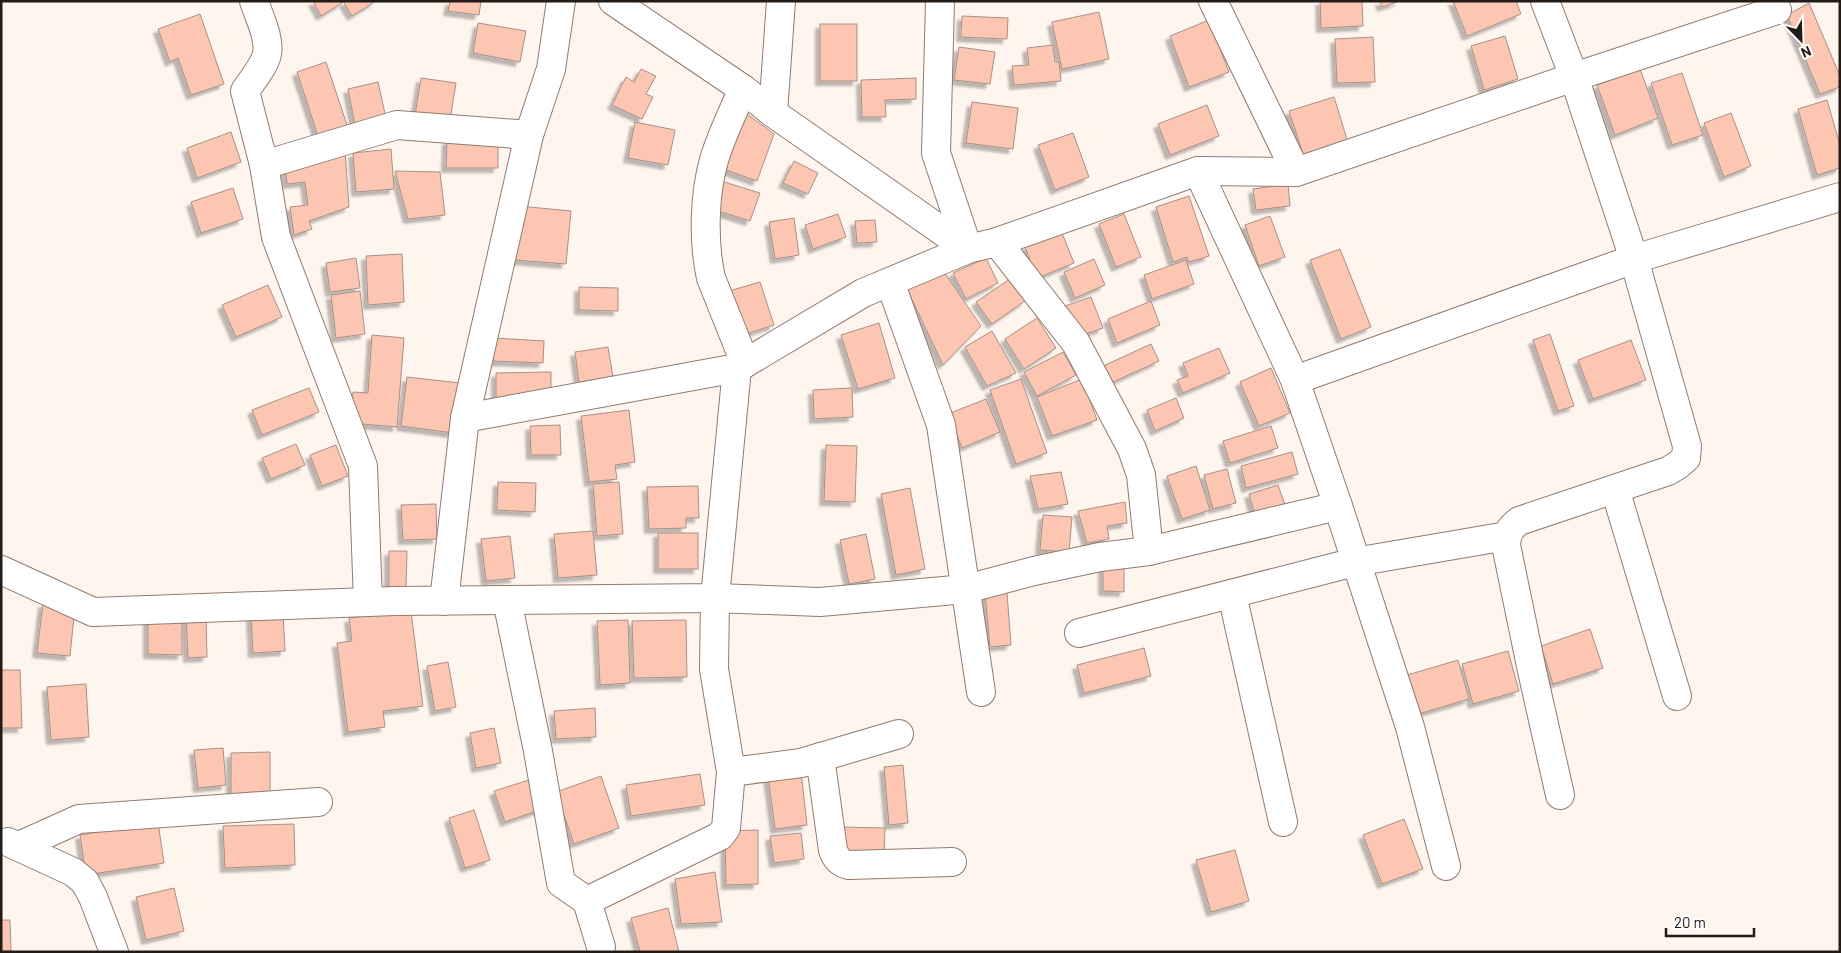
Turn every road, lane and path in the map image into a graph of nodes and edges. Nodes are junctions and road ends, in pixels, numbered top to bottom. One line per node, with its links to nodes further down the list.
1 (254, 1): 13 (street)
2 (561, 1): 12 (street)
3 (613, 1): 10 (street)
4 (781, 1): 11 (street)
5 (940, 1): 18 (street)
6 (1214, 1): 15 (street)
7 (1545, 1): 9 (street)
8 (1777, 10): 9 (street)
9 (1574, 77): 15 (street); 19 (street)
10 (743, 89): 11 (street); 21 (street)
11 (773, 113): 18 (street)
12 (529, 135): 13 (street); 23 (street)
13 (264, 164): 35 (street)
14 (1198, 171): 15 (street); 17 (street); 22 (street)
15 (1296, 172)
16 (1840, 196): 19 (street)
17 (997, 242): 18 (street); 27 (street)
18 (968, 249): 20 (street)
19 (1634, 258): 22 (street); 24 (street)
20 (890, 282): 21 (street); 30 (street)
21 (741, 366): 23 (street); 32 (street)
22 (1295, 380): 25 (street)
23 (465, 418): 34 (street)
24 (1614, 489): 26 (street); 38 (street)
25 (1338, 506): 27 (street); 28 (street)
26 (1506, 536): 28 (street); 42 (street)
27 (1149, 551): 30 (street)
28 (1356, 562): 31 (street); 47 (street)
29 (1, 570): 35 (street)
30 (966, 589): 32 (street); 37 (street)
31 (1232, 594): 36 (street); 44 (street)
32 (715, 598): 33 (street); 41 (street)
33 (507, 600): 34 (street); 48 (street)
34 (444, 601): 35 (street)
35 (368, 602)
36 (1079, 633)
37 (981, 692)
38 (1677, 696)
39 (899, 734): 40 (street)
40 (820, 757): 41 (street); 46 (street)
41 (731, 772): 48 (street)
42 (1560, 795)
43 (318, 802): 45 (street)
44 (1283, 822)
45 (10, 843): 50 (street)
46 (952, 862)
47 (1446, 866)
48 (587, 902): 49 (street)
49 (601, 947)
50 (114, 952)

